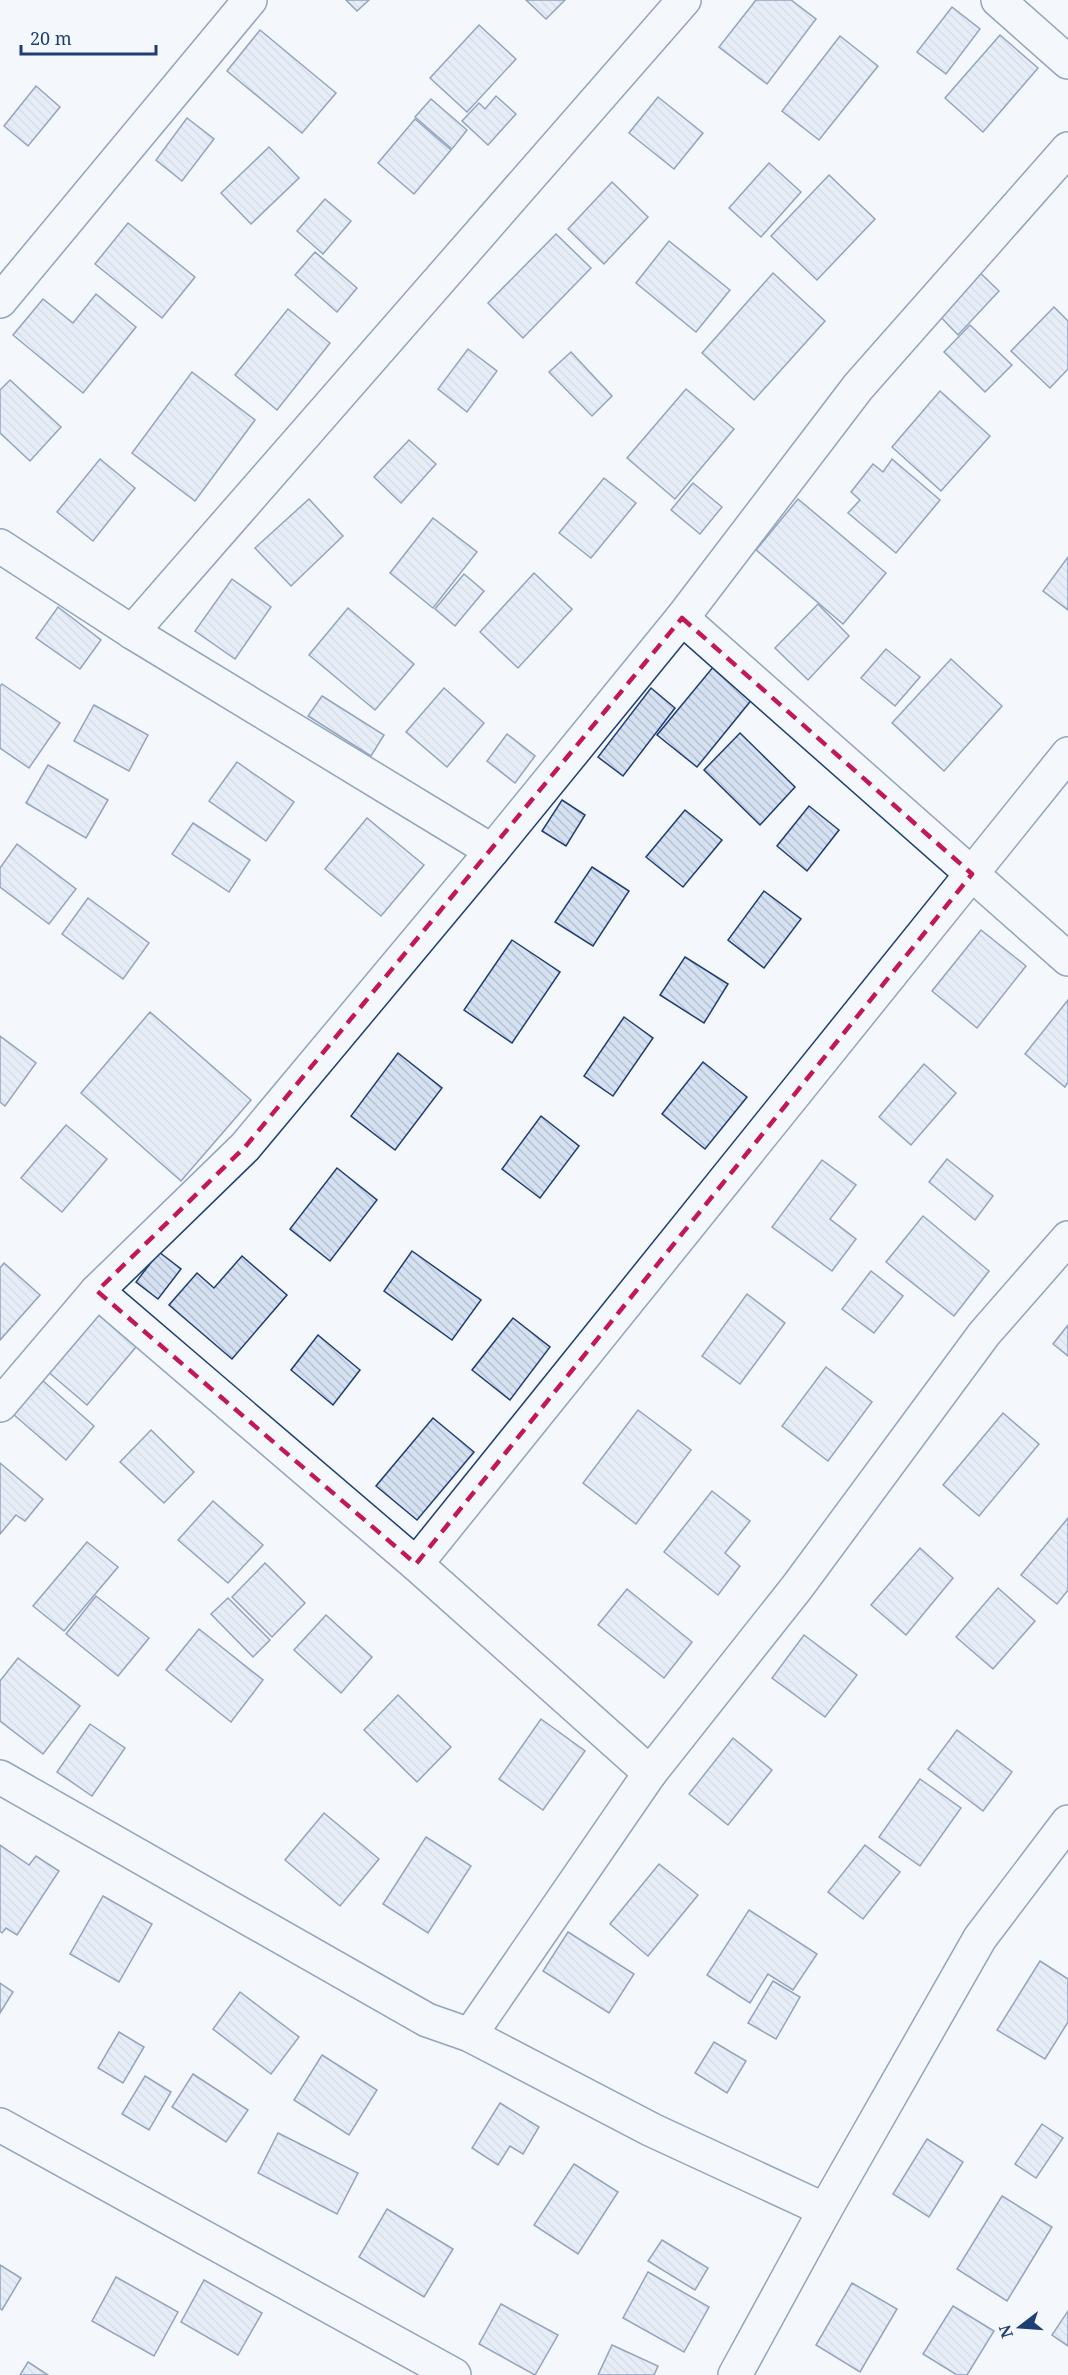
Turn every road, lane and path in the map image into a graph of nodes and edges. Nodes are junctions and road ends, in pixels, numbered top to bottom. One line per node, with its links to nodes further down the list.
1 (250, 0): 6 (street)
2 (684, 0): 9 (street)
3 (998, 0): 4 (street)
4 (1068, 62)
5 (1068, 149): 8 (street)
6 (0, 301)
7 (0, 546): 9 (street)
8 (682, 618): 11 (street); 12 (street)
9 (132, 632): 11 (street)
10 (1068, 754): 12 (street)
11 (492, 851): 15 (street)
12 (972, 874): 13 (street); 17 (street)
13 (1068, 959)
14 (1068, 1238): 18 (street)
15 (98, 1291): 16 (street); 17 (street)
16 (0, 1405)
17 (416, 1564): 18 (street)
18 (650, 1773): 21 (street)
19 (0, 1777): 21 (street)
20 (1068, 1822): 23 (street)
21 (470, 2035): 23 (street)
22 (0, 2125): 24 (street)
23 (825, 2210): 25 (street)
24 (454, 2375)
25 (735, 2375)

